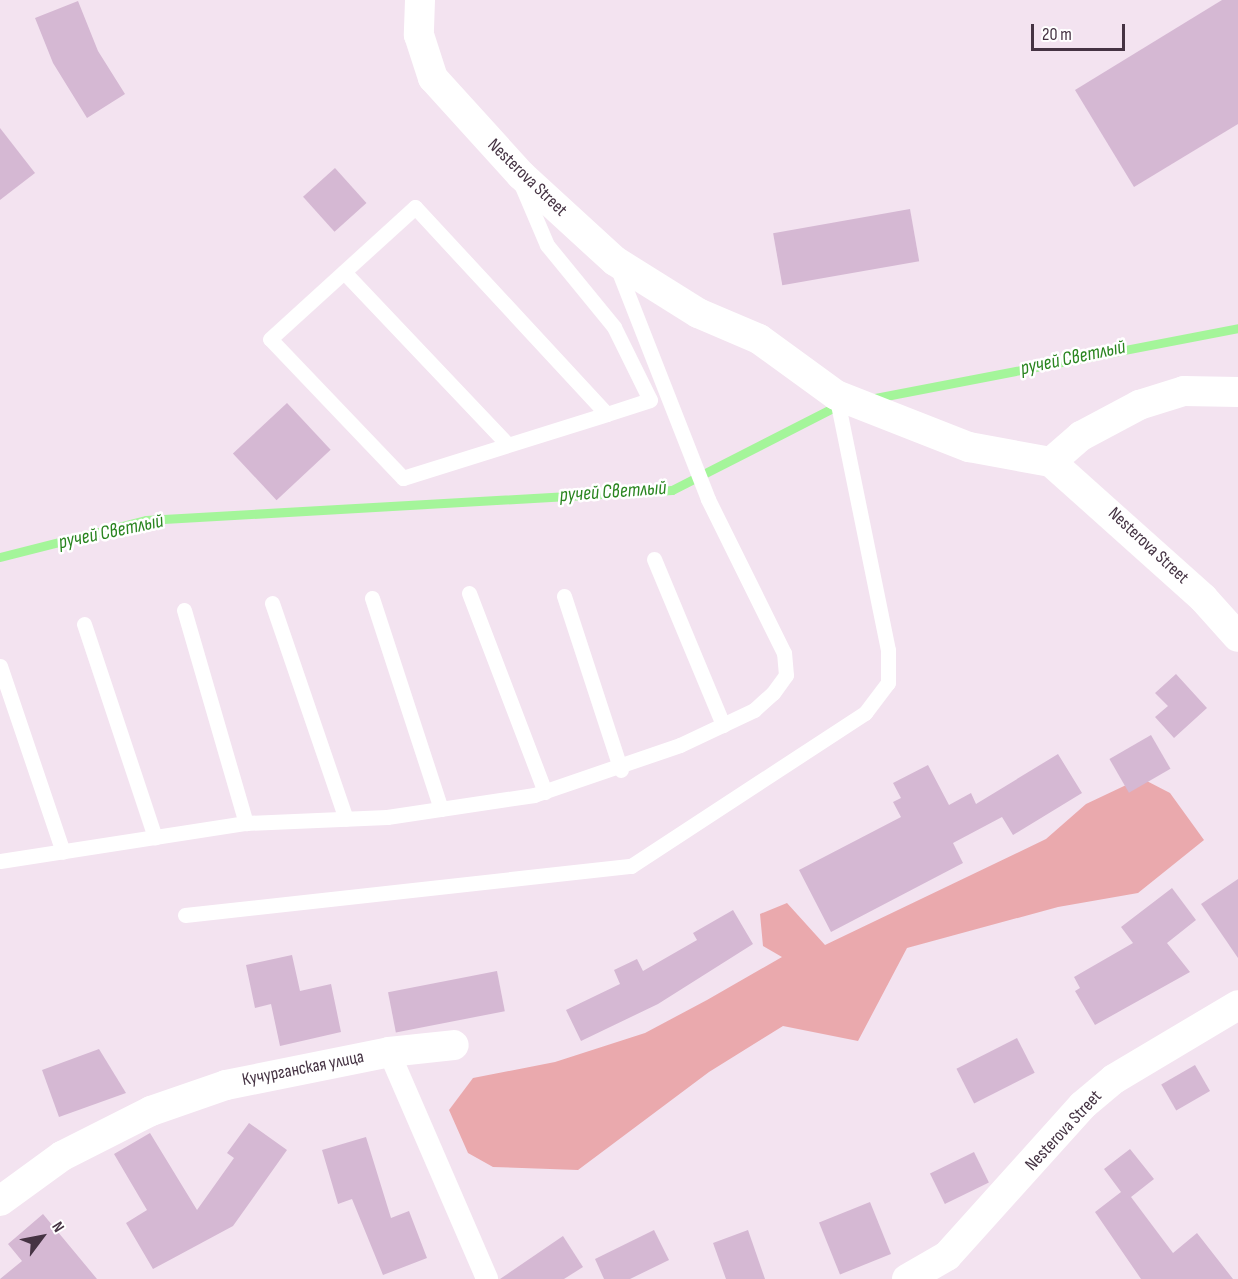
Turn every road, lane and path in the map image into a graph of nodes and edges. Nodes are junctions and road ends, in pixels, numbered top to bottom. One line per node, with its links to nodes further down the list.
1 (420, 0): 2 (street, Nesterova Street)
2 (513, 167): 3 (street, Nesterova Street); 7 (lane)
3 (615, 261): 6 (street, Nesterova Street); 19 (lane)
4 (344, 272): 7 (lane); 8 (lane); 8 (lane)
5 (1238, 392): 9 (street)
6 (837, 396): 9 (street, Nesterova Street); 28 (lane)
7 (607, 414): 8 (lane)
8 (508, 446)
9 (1051, 462): 17 (street, Nesterova Street)
10 (654, 559): 19 (lane)
11 (469, 593): 21 (lane)
12 (564, 596): 20 (lane)
13 (372, 598): 22 (lane)
14 (272, 603): 23 (lane)
15 (184, 610): 24 (lane)
16 (84, 624): 25 (lane)
17 (1238, 637)
18 (0, 666): 26 (lane)
19 (723, 725): 20 (lane)
20 (621, 770): 21 (lane)
21 (545, 792): 22 (lane)
22 (441, 809): 23 (lane)
23 (346, 819): 24 (lane)
24 (246, 823): 25 (lane)
25 (155, 837): 26 (lane)
26 (63, 852): 27 (lane)
27 (0, 861)
28 (185, 915)
29 (1238, 1005): 34 (street, Nesterova Street)
30 (454, 1045): 31 (street)
31 (389, 1052): 32 (street, Кучурганская улица); 33 (street, Кучурганская улица)
32 (0, 1201)
33 (487, 1279)
34 (907, 1279)

